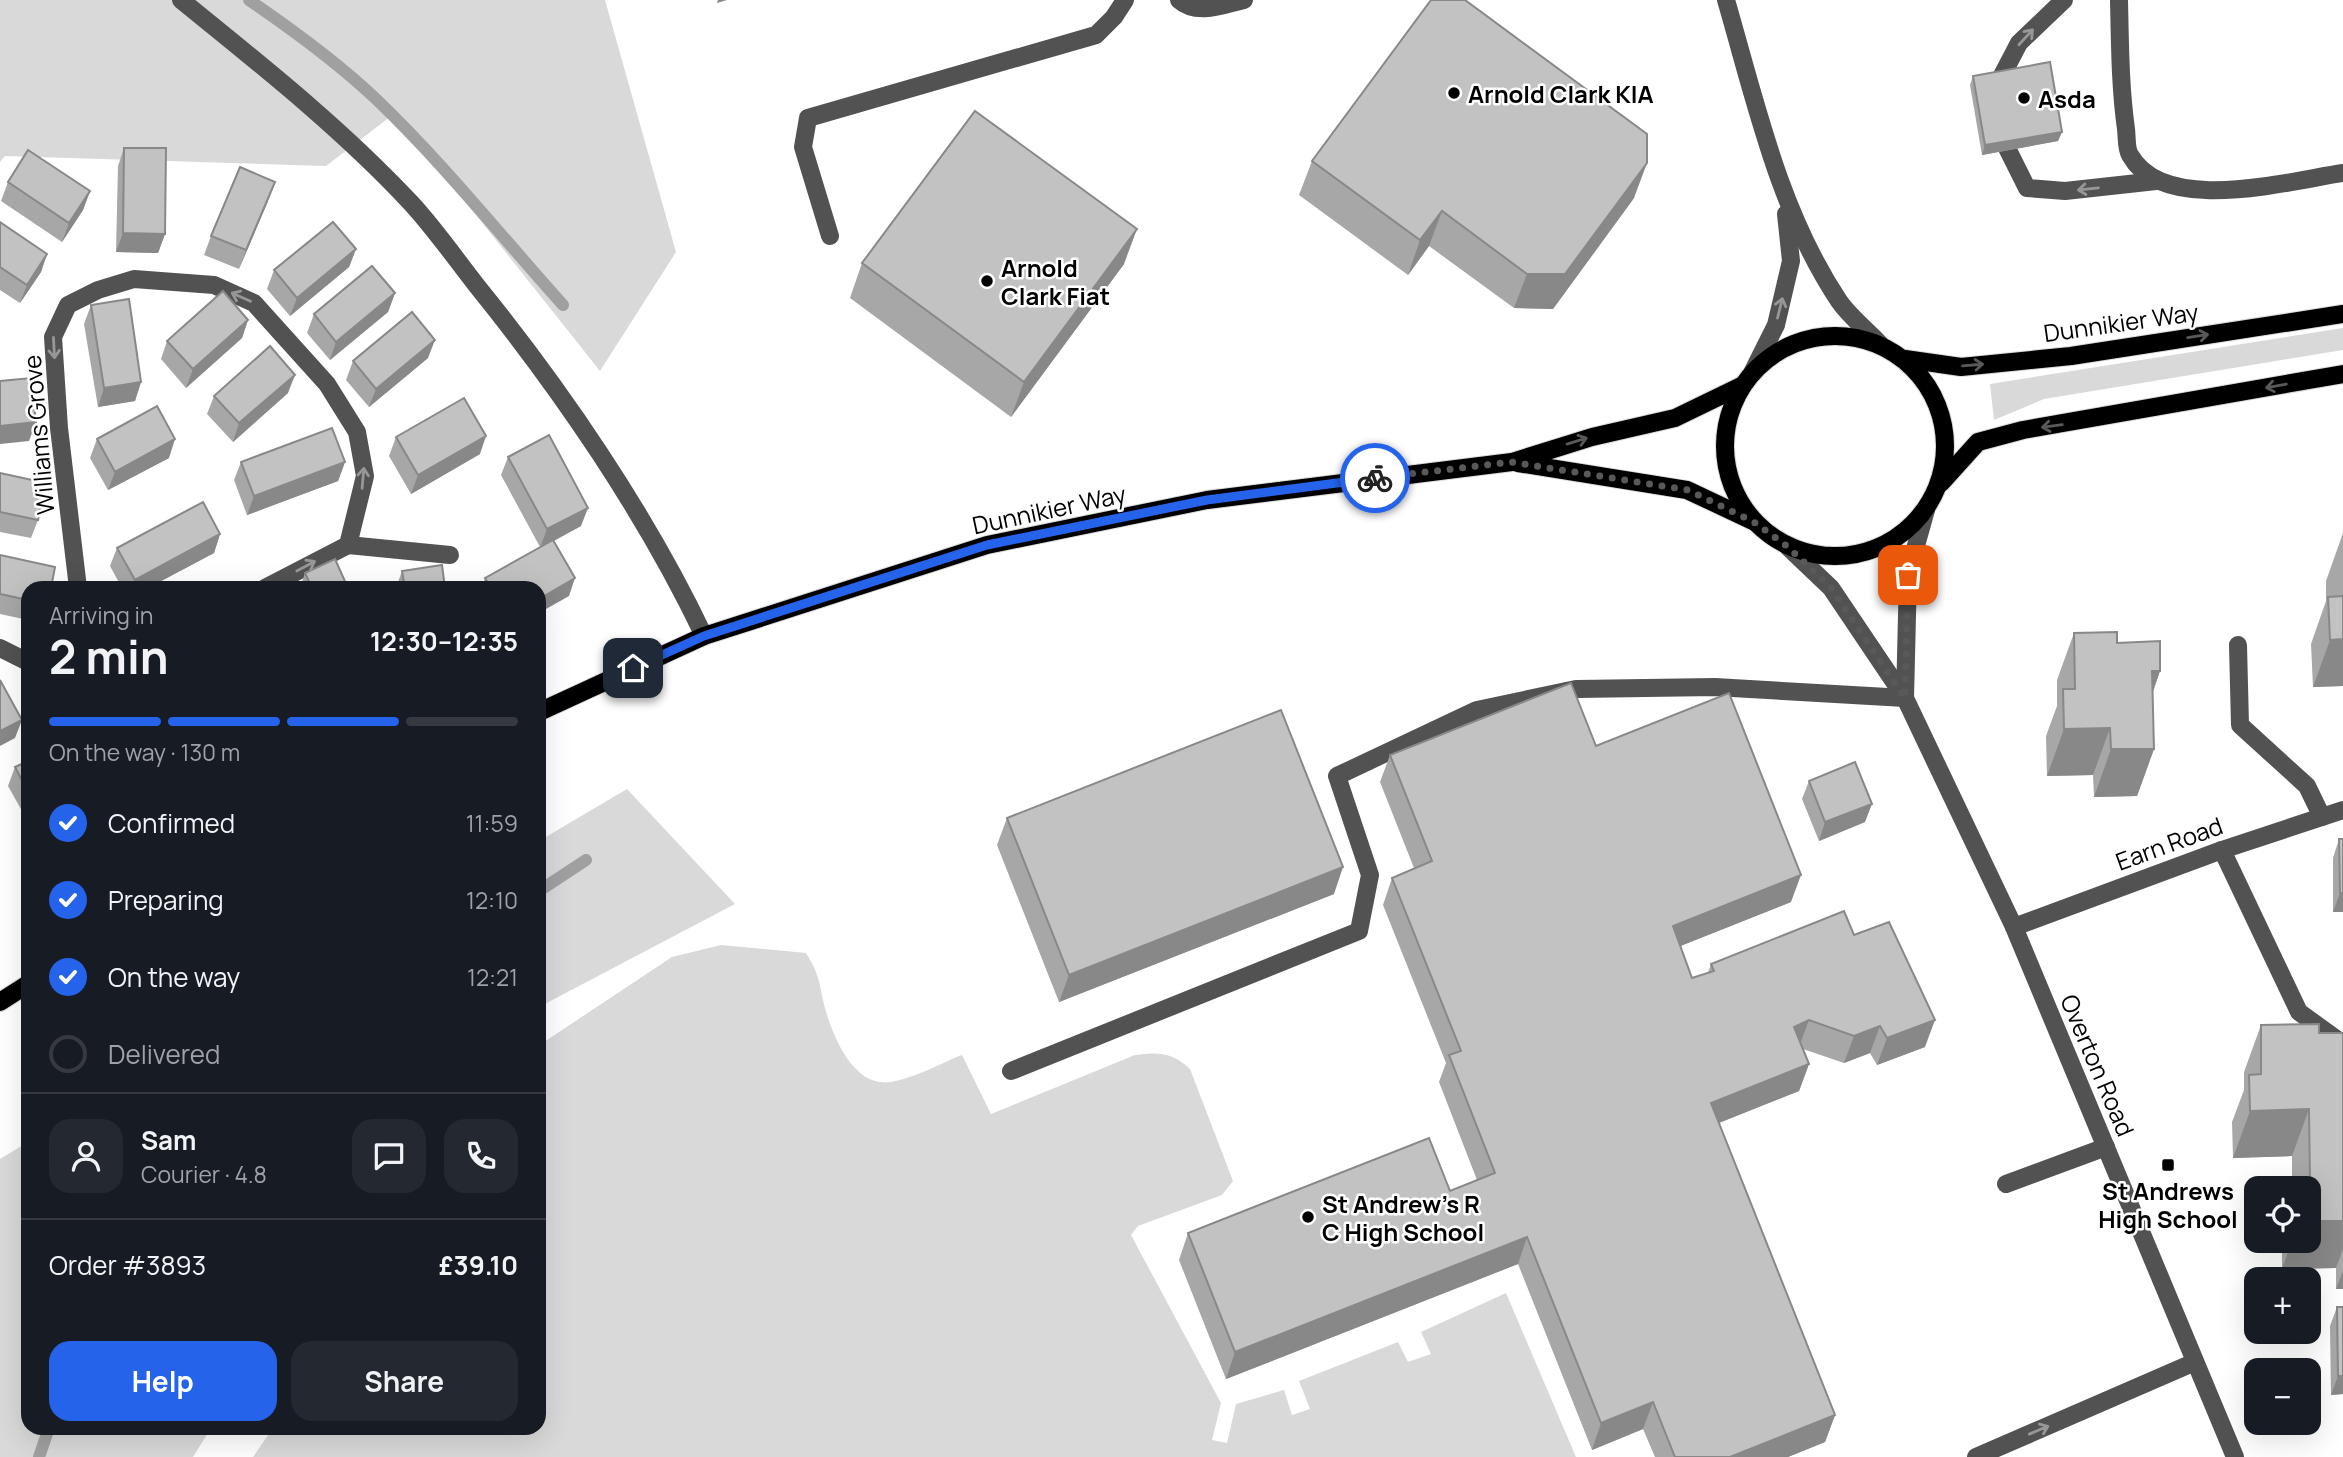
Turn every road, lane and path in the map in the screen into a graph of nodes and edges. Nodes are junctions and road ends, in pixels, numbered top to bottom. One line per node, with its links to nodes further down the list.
1 (181, 0): 27 (street)
2 (1125, 0): 11 (street)
3 (1179, 0): 4 (street)
4 (1244, 0)
5 (1726, 0): 10 (street)
6 (2064, 0): 9 (street, one-way to 6)
7 (2119, 0): 9 (street)
8 (2343, 173): 9 (street)
9 (2155, 181)
10 (1784, 196): 13 (street); 15 (street, one-way to 10)
11 (830, 236)
12 (2343, 314): 14 (main road, Dunnikier Way, one-way to 12)
13 (1880, 344): 14 (main road); 15 (main road)
14 (1905, 359): 19 (main road)
15 (1753, 371): 17 (main road)
16 (2343, 373): 19 (main road, one-way to 19)
17 (1741, 386): 18 (main road, Dunnikier Way, one-way to 17); 21 (main road)
18 (1511, 462): 21 (main road, Dunnikier Way); 27 (main road, Dunnikier Way)
19 (1940, 484): 20 (main road)
20 (1926, 510): 23 (main road); 31 (street, Overton Road)
21 (1754, 522): 23 (main road)
22 (348, 545): 24 (street); 25 (street, Williams Grove, one-way to 25); 26 (street, one-way to 22)
23 (1788, 547): 31 (street, Overton Road)
24 (450, 555)
25 (77, 581)
26 (279, 581)
27 (704, 636): 32 (main road, Dunnikier Way)
28 (2238, 645): 34 (street)
29 (0, 648): 30 (street)
30 (21, 658)
31 (1905, 698): 36 (street, Overton Road); 40 (street)
32 (546, 709)
33 (2343, 810): 34 (street, Earn Road)
34 (2322, 817): 35 (street, Earn Road)
35 (2222, 849): 36 (street, Earn Road); 39 (street)
36 (2014, 927): 41 (street, Overton Road)
37 (21, 988): 38 (main road)
38 (0, 1002)
39 (2343, 1044)
40 (1011, 1071)
41 (2106, 1147): 42 (street); 43 (street, Overton Road)
42 (2006, 1184)
43 (2195, 1362): 44 (street, one-way to 43); 45 (street, Overton Road)
44 (1976, 1457)
45 (2235, 1457)

